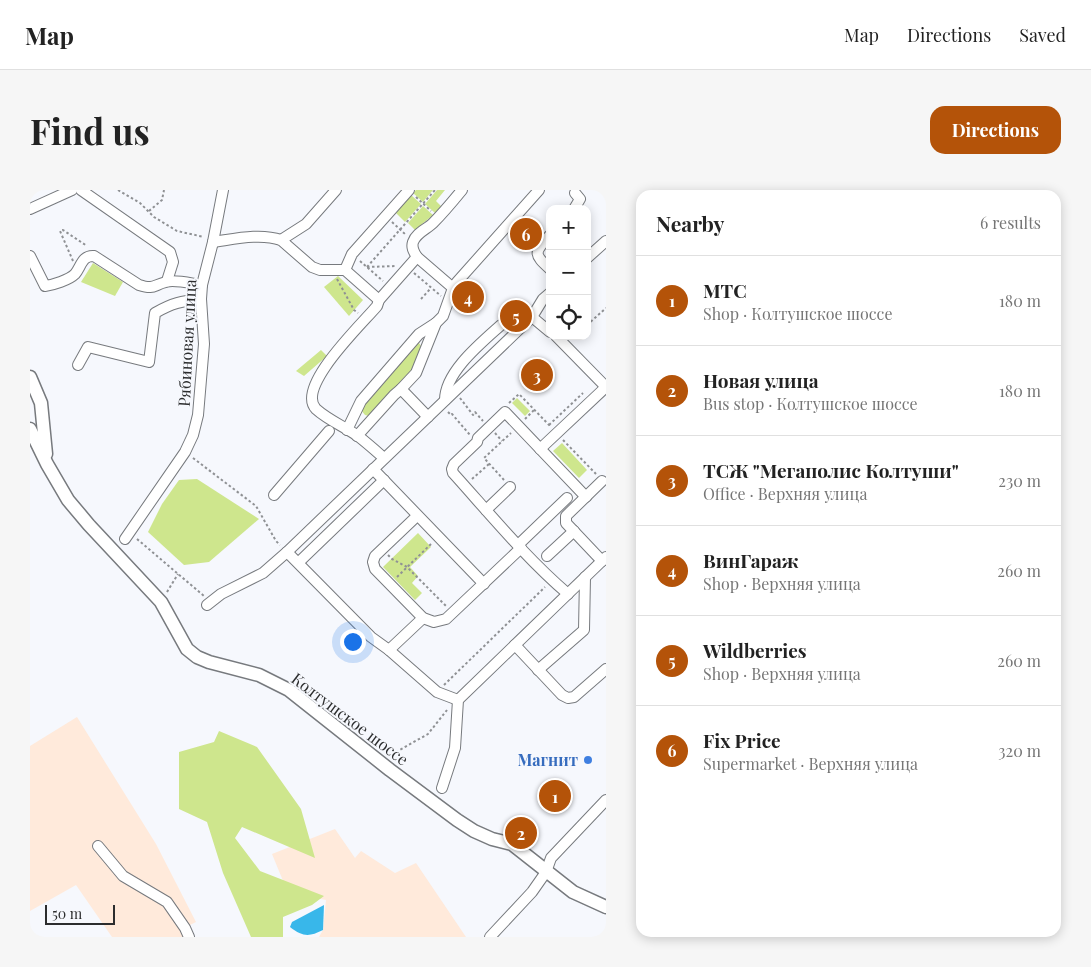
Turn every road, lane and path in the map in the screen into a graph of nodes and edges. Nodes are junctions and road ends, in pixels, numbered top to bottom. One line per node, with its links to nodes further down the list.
1 (72, 190): 14 (street)
2 (80, 190): 38 (street)
3 (118, 190): 15 (path)
4 (164, 190): 15 (path)
5 (224, 190): 22 (street, Рябиновая улица)
6 (336, 190): 20 (street)
7 (435, 190): 12 (path)
8 (462, 190): 17 (street)
9 (539, 190): 18 (street)
10 (409, 191): 12 (path); 16 (street)
11 (575, 193): 13 (street)
12 (423, 204): 17 (path); 19 (path)
13 (576, 205)
14 (30, 208)
15 (148, 212): 22 (path)
16 (386, 217): 19 (path); 35 (street)
17 (438, 217): 23 (street)
18 (506, 227): 25 (path); 43 (street)
19 (400, 230): 23 (path); 33 (path)
20 (281, 240): 22 (street); 35 (street)
21 (546, 240): 25 (street)
22 (213, 241): 40 (street, Рябиновая улица)
23 (414, 242): 29 (street)
24 (605, 244): 26 (street)
25 (536, 254): 31 (street)
26 (591, 255)
27 (30, 256): 34 (street)
28 (94, 256): 34 (street); 34 (path); 38 (street)
29 (418, 257): 43 (street); 48 (street)
30 (358, 259): 33 (path)
31 (546, 265)
32 (397, 266): 33 (path)
33 (367, 267): 39 (path)
34 (77, 270)
35 (345, 270): 48 (street)
36 (412, 270): 42 (path)
37 (336, 278): 44 (path)
38 (167, 281): 40 (street)
39 (384, 282)
40 (202, 285): 46 (street, Рябиновая улица)
41 (349, 286): 44 (path)
42 (431, 288): 47 (path); 49 (path)
43 (453, 288): 49 (street)
44 (344, 292): 51 (path)
45 (548, 295): 52 (street)
46 (201, 299): 58 (street); 77 (street, Рябиновая улица)
47 (421, 299)
48 (380, 300): 71 (street)
49 (448, 303): 54 (street)
50 (606, 308): 53 (path)
51 (354, 310)
52 (532, 317): 56 (street); 64 (street)
53 (591, 322)
54 (436, 324): 61 (street); 71 (street)
55 (500, 325): 64 (street)
56 (546, 329)
57 (560, 340): 60 (street)
58 (78, 365)
59 (30, 377): 79 (main road, Колтушское шоссе)
60 (606, 387): 76 (street)
61 (401, 389): 66 (street); 73 (street)
62 (582, 394): 67 (path)
63 (456, 395): 69 (path)
64 (444, 404): 66 (street); 75 (path)
65 (534, 410): 68 (path)
66 (428, 417): 78 (street)
67 (549, 425)
68 (518, 426): 69 (street); 74 (path); 76 (street)
69 (490, 427): 74 (path); 75 (street)
70 (30, 429): 79 (main road, Колтушское шоссе)
71 (346, 430): 73 (street)
72 (328, 431): 86 (street)
73 (357, 436): 78 (street)
74 (502, 441): 80 (path)
75 (477, 442): 84 (street)
76 (540, 449): 87 (street)
77 (185, 452): 94 (street, Рябиновая улица); 98 (path)
78 (384, 458): 81 (street)
79 (47, 464): 109 (main road, Колтушское шоссе)
80 (489, 464): 84 (path); 85 (path)
81 (373, 469): 82 (street); 98 (street)
82 (384, 480): 91 (street); 101 (street)
83 (602, 481): 87 (street)
84 (465, 486): 89 (street)
85 (510, 487): 89 (street)
86 (274, 495)
87 (586, 497): 92 (street)
88 (567, 498): 90 (street)
89 (486, 510): 96 (street)
90 (555, 510): 92 (street); 96 (street)
91 (417, 516): 95 (street); 97 (street)
92 (564, 519): 93 (street)
93 (574, 531): 99 (street); 100 (street)
94 (127, 536): 103 (path)
95 (438, 537): 102 (path); 107 (street)
96 (520, 547): 105 (street); 107 (street)
97 (382, 549): 102 (path); 106 (street)
98 (287, 552): 101 (street); 110 (street)
99 (547, 556)
100 (604, 559): 104 (street)
101 (299, 562): 114 (street)
102 (407, 567): 106 (path); 111 (path)
103 (178, 574): 109 (path); 110 (path)
104 (585, 578): 108 (street); 116 (street)
105 (552, 580): 108 (street); 117 (path)
106 (390, 584): 112 (street)
107 (484, 584): 112 (street)
108 (568, 594): 113 (street)
109 (161, 602): 123 (main road, Колтушское шоссе)
110 (209, 603)
111 (446, 606)
112 (422, 618): 114 (street)
113 (515, 645): 116 (street); 118 (street)
114 (389, 650): 117 (street)
115 (606, 669): 116 (street)
116 (538, 670)
117 (437, 692): 118 (street)
118 (458, 700): 119 (path); 120 (street)
119 (396, 752)
120 (442, 788)
121 (606, 800): 123 (street)
122 (98, 846): 125 (street)
123 (546, 872): 124 (main road, Колтушское шоссе); 126 (street)
124 (606, 907)
125 (189, 937)
126 (490, 937)

